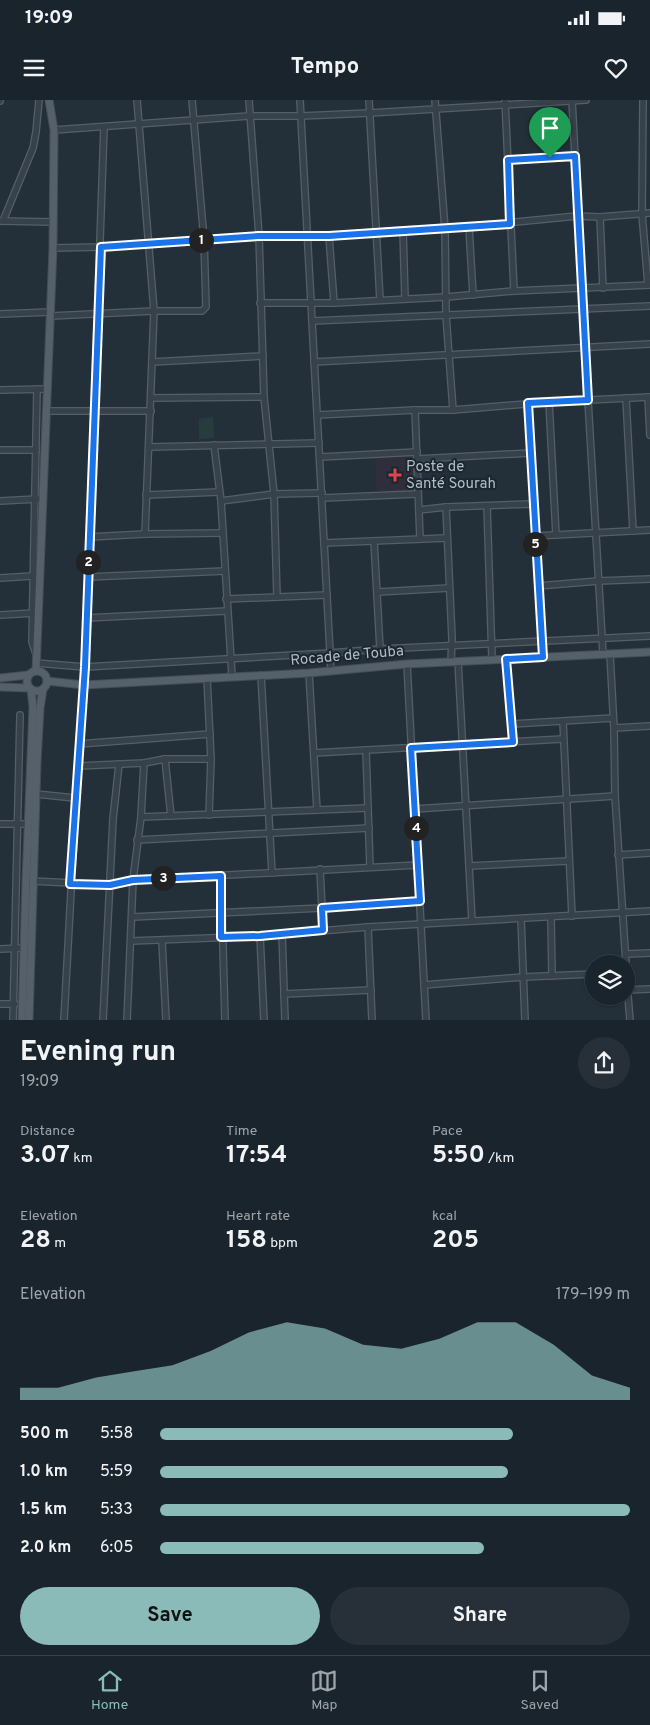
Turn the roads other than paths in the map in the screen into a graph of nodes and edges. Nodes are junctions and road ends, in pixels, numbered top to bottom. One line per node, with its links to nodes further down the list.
1 (39, 100): 29 (street)
2 (49, 100): 20 (main road)
3 (137, 100): 18 (street)
4 (192, 100): 17 (street)
5 (249, 100): 15 (street)
6 (300, 100): 16 (street)
7 (369, 100): 14 (street)
8 (435, 100): 13 (street)
9 (572, 100): 10 (street); 12 (street); 23 (street)
10 (586, 100)
11 (643, 100): 21 (street)
12 (505, 103): 13 (street); 24 (street)
13 (435, 109): 14 (street); 33 (street)
14 (370, 113): 16 (street); 35 (street)
15 (250, 116): 16 (street); 17 (street); 36 (street)
16 (301, 116): 37 (street)
17 (194, 120): 18 (street); 39 (street)
18 (139, 124): 19 (street); 40 (street)
19 (104, 127): 20 (street); 41 (street)
20 (54, 130): 30 (main road)
21 (643, 153): 22 (street); 26 (street)
22 (650, 153)
23 (575, 156): 24 (street); 27 (street)
24 (508, 160): 31 (street)
25 (650, 213): 26 (street)
26 (642, 214): 28 (street); 43 (street)
27 (577, 216): 28 (street); 31 (street); 45 (street)
28 (600, 217): 44 (street)
29 (1, 221): 30 (street)
30 (53, 222): 42 (main road)
31 (510, 224): 32 (street); 46 (street)
32 (469, 227): 33 (street); 47 (street)
33 (445, 229): 34 (street); 48 (street)
34 (403, 230): 35 (street); 50 (street)
35 (376, 232): 38 (street); 49 (street)
36 (259, 236): 37 (street); 39 (street); 51 (street)
37 (309, 236): 38 (street); 52 (street)
38 (329, 236): 53 (street)
39 (204, 240): 40 (street); 56 (street)
40 (149, 243): 41 (street); 56 (street)
41 (101, 247): 42 (street); 59 (street)
42 (53, 248): 58 (main road)
43 (649, 285): 44 (street)
44 (603, 288): 45 (street)
45 (582, 289): 46 (street); 55 (street)
46 (514, 291): 47 (street)
47 (472, 294): 48 (street)
48 (446, 297): 50 (street); 60 (street)
49 (380, 300): 50 (street); 53 (street)
50 (405, 300)
51 (260, 303): 52 (street); 65 (street)
52 (311, 303): 53 (street); 61 (street)
53 (334, 303)
54 (650, 306): 55 (street)
55 (583, 310): 60 (street); 63 (street)
56 (154, 311): 59 (street); 66 (street)
57 (0, 314): 58 (street)
58 (50, 314): 59 (street); 69 (main road)
59 (97, 314): 81 (street)
60 (446, 314): 61 (street); 64 (street)
61 (312, 321): 67 (street)
62 (650, 344): 63 (street)
63 (585, 347): 64 (street); 75 (street)
64 (450, 355): 67 (street); 79 (street)
65 (263, 356): 66 (street); 71 (street)
66 (152, 362): 73 (street)
67 (314, 362): 83 (street)
68 (37, 389): 69 (street); 70 (street); 91 (street)
69 (47, 389): 80 (main road)
70 (0, 390)
71 (264, 397): 73 (street); 87 (street)
72 (649, 397): 74 (street); 84 (street)
73 (151, 398): 82 (street)
74 (626, 398): 75 (street); 109 (street)
75 (588, 400): 76 (street); 110 (street)
76 (549, 402): 77 (street); 113 (street)
77 (528, 403): 79 (street); 93 (street)
78 (415, 410): 79 (street); 83 (street); 92 (street)
79 (454, 410)
80 (46, 411): 81 (street); 101 (main road)
81 (94, 411): 82 (street); 115 (street)
82 (151, 412): 89 (street)
83 (317, 415): 86 (street)
84 (650, 422): 85 (street)
85 (650, 435)
86 (319, 442): 87 (street); 94 (street)
87 (269, 443): 88 (street); 97 (street)
88 (214, 445): 89 (street); 96 (street)
89 (149, 447): 99 (street)
90 (0, 450): 91 (street)
91 (36, 450): 101 (street)
92 (417, 452): 94 (street); 95 (street)
93 (530, 453): 95 (street); 104 (street)
94 (320, 457): 100 (street)
95 (417, 459): 98 (street)
96 (220, 492): 99 (street); 103 (street)
97 (274, 494): 100 (street); 103 (street); 130 (street)
98 (417, 494): 100 (street); 107 (street)
99 (146, 495): 112 (street)
100 (322, 495): 119 (street)
101 (39, 499): 102 (street); 121 (street); 133 (main road)
102 (0, 501)
103 (221, 501): 111 (street)
104 (533, 504): 105 (street); 114 (street)
105 (487, 506): 106 (street); 139 (street)
106 (446, 507): 107 (street); 117 (street)
107 (419, 510): 116 (street)
108 (650, 530): 109 (street)
109 (633, 531): 110 (street)
110 (595, 532): 113 (street); 125 (street)
111 (222, 533): 112 (street); 120 (street)
112 (145, 534): 115 (street)
113 (556, 535): 114 (street)
114 (535, 536): 126 (street)
115 (89, 537): 122 (street)
116 (420, 538): 117 (street); 118 (street)
117 (447, 538): 127 (street)
118 (374, 541): 119 (street); 128 (street)
119 (324, 543): 129 (street)
120 (224, 571): 122 (street); 131 (street)
121 (33, 576): 123 (street); 133 (street)
122 (88, 577): 135 (street)
123 (0, 578)
124 (650, 579): 125 (street)
125 (598, 581): 126 (street); 137 (street)
126 (538, 586): 138 (street)
127 (449, 588): 128 (street); 140 (street)
128 (378, 592): 141 (street)
129 (327, 595): 130 (street); 143 (street)
130 (277, 598): 131 (street)
131 (226, 599): 132 (street)
132 (227, 611): 135 (street); 146 (street)
133 (36, 613): 134 (street); 151 (main road)
134 (0, 614)
135 (86, 618): 152 (street)
136 (650, 636): 137 (street)
137 (603, 638): 138 (street); 144 (street)
138 (541, 640): 139 (street); 145 (street)
139 (492, 644): 140 (street); 147 (street)
140 (452, 645): 141 (street); 149 (street)
141 (380, 649): 143 (street)
142 (650, 652): 144 (main road, Rocade de Touba)
143 (330, 653): 146 (street); 153 (street)
144 (607, 654): 145 (main road, Rocade de Touba); 166 (street)
145 (543, 657): 148 (main road, Rocade de Touba)
146 (230, 658): 152 (street); 157 (street)
147 (492, 659): 148 (main road, Rocade de Touba); 149 (main road, Rocade de Touba)
148 (506, 659): 168 (street)
149 (454, 661): 150 (main road, Rocade de Touba); 175 (street)
150 (407, 664): 153 (main road, Rocade de Touba); 176 (street)
151 (36, 667): 152 (street); 155 (main road); 160 (main road)
152 (85, 667): 161 (street)
153 (331, 671): 154 (main road, Rocade de Touba)
154 (309, 673): 156 (main road, Rocade de Touba); 178 (street)
155 (28, 675): 158 (main road); 164 (main road)
156 (261, 675): 157 (main road, Rocade de Touba); 192 (street)
157 (232, 676): 159 (main road, Rocade de Touba)
158 (0, 678)
159 (207, 678): 161 (main road, Rocade de Touba); 171 (street)
160 (47, 681): 161 (main road, Rocade de Touba); 163 (main road)
161 (84, 685): 174 (street)
162 (0, 687): 164 (main road)
163 (44, 688): 164 (main road); 184 (main road)
164 (30, 689): 198 (main road)
165 (20, 715): 197 (street)
166 (613, 718): 167 (street); 170 (street)
167 (562, 721): 168 (street); 172 (street)
168 (512, 724): 173 (street)
169 (650, 726): 170 (street)
170 (614, 728): 185 (street)
171 (210, 734): 174 (street); 179 (street)
172 (564, 739): 173 (street); 187 (street)
173 (513, 742): 175 (street)
174 (79, 744): 183 (street)
175 (462, 745): 176 (street); 188 (street)
176 (411, 748): 177 (street); 190 (street)
177 (366, 750): 178 (street); 189 (street)
178 (314, 753): 191 (street)
179 (211, 758): 180 (street); 193 (street)
180 (165, 759): 181 (street); 194 (street)
181 (144, 763): 182 (street); 195 (street)
182 (119, 764): 183 (street); 214 (street)
183 (78, 766): 186 (street)
184 (36, 794): 186 (street); 212 (main road)
185 (615, 796): 187 (street); 203 (street)
186 (76, 798): 213 (street)
187 (566, 800): 188 (street); 204 (street)
188 (466, 806): 190 (street); 206 (street)
189 (368, 808): 191 (street); 199 (street)
190 (415, 809): 205 (street)
191 (317, 810): 192 (street)
192 (269, 812): 193 (street); 200 (street)
193 (209, 815): 194 (street)
194 (171, 816): 195 (street)
195 (141, 817): 201 (street)
196 (0, 824): 197 (street)
197 (18, 824): 198 (street); 235 (street)
198 (28, 824): 233 (main road)
199 (369, 828): 200 (street); 207 (street)
200 (269, 834): 201 (street); 209 (street)
201 (137, 840): 211 (street)
202 (650, 854): 203 (street)
203 (618, 855): 219 (street)
204 (570, 861): 206 (street); 220 (street)
205 (418, 865): 207 (street); 215 (street)
206 (469, 866): 224 (street)
207 (370, 867): 208 (street)
208 (320, 869): 209 (street); 216 (street)
209 (272, 872): 210 (street)
210 (221, 876): 211 (street); 218 (street)
211 (133, 880): 214 (street); 221 (street)
212 (32, 881): 213 (street); 252 (main road)
213 (70, 884): 214 (street); 253 (street)
214 (110, 885): 254 (street)
215 (420, 901): 216 (street); 225 (street)
216 (322, 908): 218 (street); 227 (street)
217 (650, 911): 219 (street)
218 (221, 913): 221 (street); 230 (street)
219 (624, 913): 220 (street); 237 (street)
220 (572, 916): 222 (street)
221 (132, 917): 231 (street)
222 (551, 917): 223 (street); 239 (street)
223 (521, 919): 224 (street); 240 (street)
224 (472, 921): 225 (street)
225 (421, 924): 226 (street); 241 (street)
226 (368, 927): 227 (street); 243 (street)
227 (323, 930): 228 (street)
228 (282, 933): 229 (street); 245 (street)
229 (260, 936): 230 (street); 258 (street)
230 (221, 937): 232 (street); 257 (street)
231 (131, 941): 232 (street); 255 (street)
232 (162, 941): 256 (street)
233 (24, 948): 235 (street); 246 (main road)
234 (0, 949): 235 (street)
235 (14, 949): 248 (street)
236 (650, 953): 237 (street)
237 (626, 954)
238 (585, 974): 239 (street)
239 (552, 976): 240 (street)
240 (524, 977): 241 (street); 262 (street)
241 (424, 985): 261 (street)
242 (650, 989): 244 (street)
243 (371, 990): 245 (street); 260 (street)
244 (635, 990)
245 (284, 994): 259 (street)
246 (22, 1003): 248 (street); 251 (main road)
247 (0, 1004): 248 (street)
248 (14, 1004): 250 (street)
249 (628, 1005): 263 (street)
250 (13, 1020)
251 (22, 1020)
252 (29, 1020)
253 (64, 1020)
254 (104, 1020)
255 (127, 1020)
256 (166, 1020)
257 (225, 1020)
258 (264, 1020)
259 (285, 1020)
260 (372, 1020)
261 (426, 1020)
262 (525, 1020)
263 (630, 1020)

